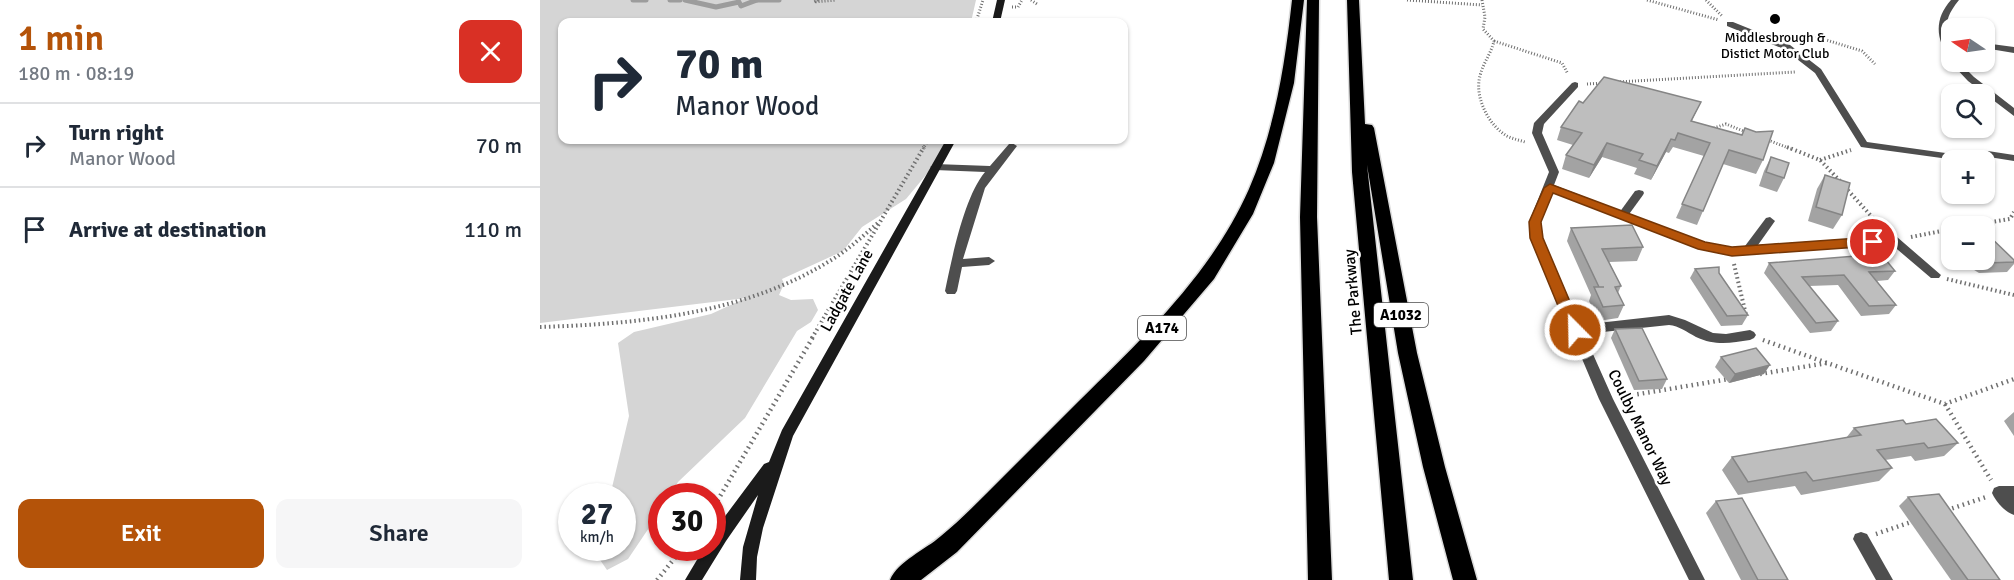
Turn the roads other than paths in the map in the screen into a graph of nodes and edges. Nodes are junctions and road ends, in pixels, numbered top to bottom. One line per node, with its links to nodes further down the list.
1 (1001, 0): 6 (main road)
2 (1298, 0): 37 (highway, A174)
3 (1312, 0): 38 (highway)
4 (1353, 0): 13 (highway, The Parkway)
5 (1954, 0): 7 (street)
6 (997, 18)
7 (1942, 18)
8 (1730, 24): 17 (street)
9 (1995, 47): 10 (street)
10 (2014, 50)
11 (1964, 72): 14 (street)
12 (1575, 85): 20 (street)
13 (1358, 91): 39 (highway, The Parkway); 40 (highway, A1032)
14 (2014, 113)
15 (949, 144): 18 (main road, Ladgate Lane)
16 (1012, 146): 19 (street)
17 (2014, 158)
18 (935, 167): 19 (street); 31 (main road, Ladgate Lane)
19 (993, 169): 26 (street)
20 (1550, 188): 22 (street); 29 (street, Coulby Manor Way)
21 (1639, 193): 22 (street)
22 (1623, 215): 24 (street)
23 (1770, 221): 24 (street)
24 (1748, 251): 27 (street)
25 (989, 261): 26 (street)
26 (956, 264): 28 (street)
27 (1935, 275)
28 (951, 291)
29 (1575, 330): 30 (street); 41 (street, Coulby Manor Way)
30 (1750, 335)
31 (776, 460): 35 (main road, Ladgate Lane); 36 (main road, Ladgate Lane)
32 (2006, 493): 33 (street)
33 (2014, 508)
34 (1861, 539): 42 (street)
35 (693, 580)
36 (748, 580)
37 (902, 580)
38 (1320, 580)
39 (1401, 580)
40 (1465, 580)
41 (1697, 580)
42 (1885, 580)

